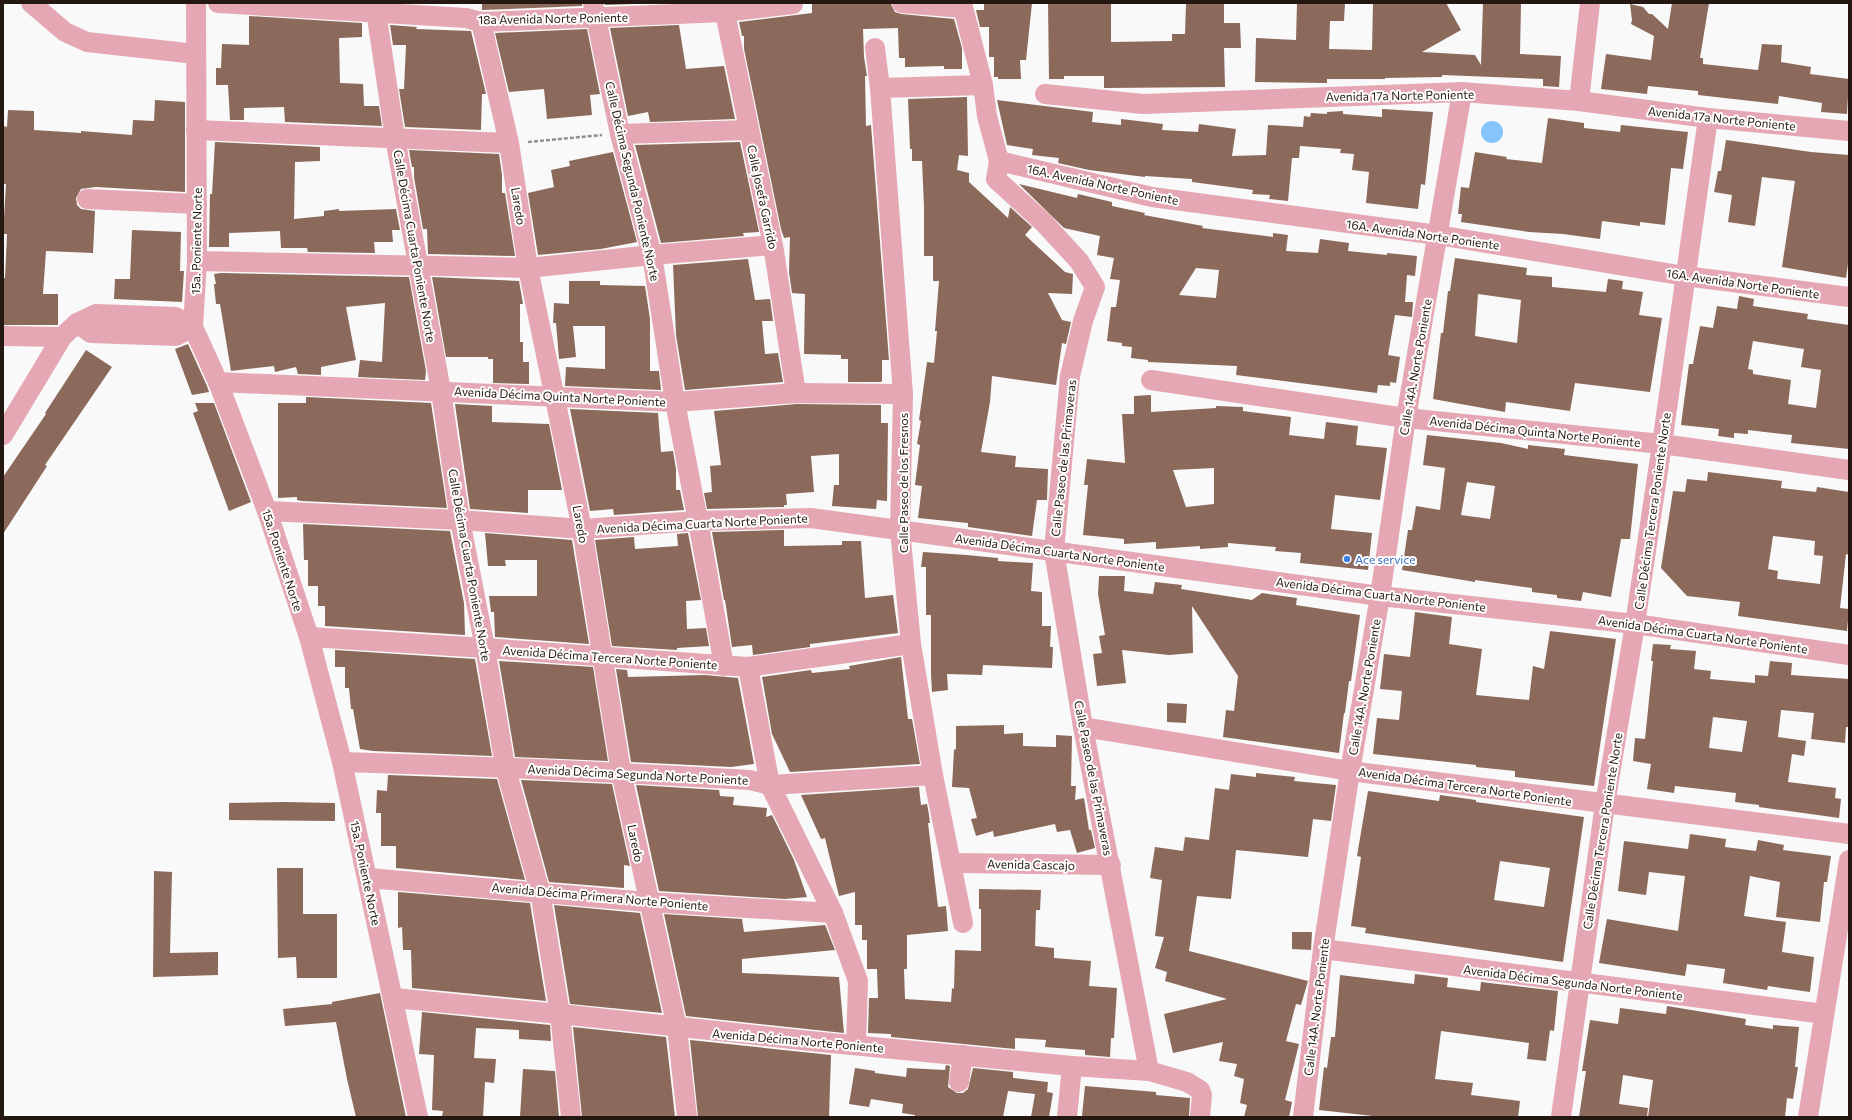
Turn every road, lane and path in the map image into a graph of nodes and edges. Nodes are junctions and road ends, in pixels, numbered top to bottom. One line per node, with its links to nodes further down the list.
1 (31, 3): 13 (street)
2 (196, 3): 13 (street, 15a. Poniente Norte)
3 (218, 3): 9 (street, 18a Avenida Norte Poniente)
4 (902, 3): 7 (street)
5 (1590, 3): 18 (street)
6 (793, 4): 8 (street, 18a Avenida Norte Poniente)
7 (962, 6): 14 (street, Calle Paseo de las Primaveras)
8 (724, 7): 10 (street, 18a Avenida Norte Poniente); 21 (street, Calle Josefa Garrido)
9 (376, 11): 11 (street, 18a Avenida Norte Poniente); 24 (street, Calle Décima Cuarta Poniente Norte)
10 (594, 11): 11 (street, 18a Avenida Norte Poniente); 23 (street, Calle Décima Segunda Poniente Norte)
11 (470, 14): 25 (street, Laredo)
12 (875, 48): 15 (street, Calle Paseo de los Fresnos)
13 (196, 54): 20 (street, 15a. Poniente Norte)
14 (983, 85): 15 (street); 26 (street, Calle Paseo de las Primaveras)
15 (880, 88): 44 (street, Calle Paseo de los Fresnos)
16 (1462, 92): 17 (street, Avenida 17a Norte Poniente); 18 (street, Avenida 17a Norte Poniente); 29 (street, Calle 14A. Norte Poniente)
17 (1045, 94)
18 (1579, 101): 19 (street, Avenida 17a Norte Poniente)
19 (1708, 118): 22 (street, Avenida 17a Norte Poniente); 35 (street, Calle Décima Tercera Poniente Norte)
20 (196, 130): 24 (street); 28 (street, 15a. Poniente Norte)
21 (749, 130): 23 (street); 30 (street, Calle Josefa Garrido)
22 (1849, 131)
23 (620, 134): 25 (path); 31 (street, Calle Décima Segunda Poniente Norte)
24 (395, 138): 25 (street); 33 (street, Calle Décima Cuarta Poniente Norte)
25 (509, 143): 34 (street, Laredo)
26 (999, 161): 29 (street, 16A. Avenida Norte Poniente); 56 (street, Calle Paseo de las Primaveras)
27 (87, 199): 28 (street)
28 (197, 204): 32 (street, 15a. Poniente Norte)
29 (1438, 235): 35 (street, 16A. Avenida Norte Poniente); 47 (street, Calle 14A. Norte Poniente)
30 (773, 245): 31 (street); 43 (street, Calle Josefa Garrido)
31 (652, 255): 34 (street); 46 (street, Calle Décima Segunda Poniente Norte)
32 (197, 261): 33 (street); 37 (street, 15a. Poniente Norte)
33 (417, 265): 34 (street); 42 (street, Calle Décima Cuarta Poniente Norte)
34 (528, 268): 45 (street, Laredo)
35 (1684, 276): 36 (street, 16A. Avenida Norte Poniente); 49 (street, Calle Décima Tercera Poniente Norte)
36 (1849, 297)
37 (193, 327): 39 (street); 41 (street, 15a. Poniente Norte)
38 (3, 336): 39 (street)
39 (62, 337): 48 (street)
40 (1151, 380): 47 (street, Avenida Décima Quinta Norte Poniente)
41 (218, 382): 42 (street, Avenida Décima Quinta Norte Poniente); 51 (street, 15a. Poniente Norte)
42 (441, 390): 45 (street, Avenida Décima Quinta Norte Poniente); 52 (street, Calle Décima Cuarta Poniente Norte)
43 (796, 393): 44 (street, Avenida Décima Quinta Norte Poniente); 46 (street, Avenida Décima Quinta Norte Poniente)
44 (903, 394): 55 (street, Calle Paseo de los Fresnos)
45 (555, 398): 46 (street, Avenida Décima Quinta Norte Poniente); 54 (street, Laredo)
46 (675, 402): 53 (street, Calle Décima Segunda Poniente Norte)
47 (1406, 418): 49 (street, Avenida Décima Quinta Norte Poniente); 57 (street, Calle 14A. Norte Poniente)
48 (3, 435)
49 (1662, 444): 50 (street, Avenida Décima Quinta Norte Poniente); 58 (street, Calle Décima Tercera Poniente Norte)
50 (1849, 470)
51 (267, 510): 52 (street, Avenida Décima Cuarta Norte Poniente); 59 (street, 15a. Poniente Norte)
52 (460, 520): 54 (street, Avenida Décima Cuarta Norte Poniente); 61 (street, Calle Décima Cuarta Poniente Norte)
53 (698, 521): 54 (street, Avenida Décima Cuarta Norte Poniente); 55 (street, Avenida Décima Cuarta Norte Poniente); 64 (street, Calle Décima Segunda Poniente Norte)
54 (582, 529): 63 (street, Laredo)
55 (900, 530): 56 (street, Avenida Décima Cuarta Norte Poniente); 60 (street, Calle Paseo de los Fresnos)
56 (1054, 551): 57 (street, Avenida Décima Cuarta Norte Poniente); 66 (street, Calle Paseo de las Primaveras)
57 (1380, 596): 58 (street, Avenida Décima Cuarta Norte Poniente); 69 (street, Calle 14A. Norte Poniente)
58 (1635, 624): 62 (street, Avenida Décima Cuarta Norte Poniente); 73 (street, Calle Décima Tercera Poniente Norte)
59 (309, 637): 61 (street, Avenida Décima Tercera Norte Poniente); 67 (street, 15a. Poniente Norte)
60 (911, 644): 65 (street, Avenida Décima Tercera Norte Poniente); 71 (street, Calle Paseo de los Fresnos)
61 (485, 648): 63 (street, Avenida Décima Tercera Norte Poniente); 68 (street, Calle Décima Cuarta Poniente Norte)
62 (1849, 655)
63 (603, 657): 64 (street, Avenida Décima Tercera Norte Poniente); 70 (street, Laredo)
64 (724, 666): 65 (street, Avenida Décima Tercera Norte Poniente)
65 (748, 667): 72 (street)
66 (1083, 727): 69 (street, Avenida Décima Tercera Norte Poniente); 77 (street, Calle Paseo de las Primaveras)
67 (342, 762): 68 (street, Avenida Décima Segunda Norte Poniente); 78 (street, 15a. Poniente Norte)
68 (505, 766): 70 (street, Avenida Décima Segunda Norte Poniente); 79 (street, Calle Décima Cuarta Poniente Norte)
69 (1350, 771): 73 (street, Avenida Décima Tercera Norte Poniente); 83 (street, Calle 14A. Norte Poniente)
70 (621, 772): 72 (street, Avenida Décima Segunda Norte Poniente); 80 (street, Laredo)
71 (932, 775): 72 (street, Avenida Décima Segunda Norte Poniente); 76 (street, Calle Paseo de los Fresnos)
72 (770, 785): 81 (street)
73 (1604, 804): 74 (street, Avenida Décima Tercera Norte Poniente); 84 (street, Calle Décima Tercera Poniente Norte)
74 (1849, 834)
75 (1849, 860): 87 (street)
76 (951, 862): 77 (street, Avenida Cascajo); 82 (street, Calle Paseo de los Fresnos)
77 (1111, 865): 92 (street, Calle Paseo de las Primaveras)
78 (368, 878): 79 (street, Avenida Décima Primera Norte Poniente); 85 (street, 15a. Poniente Norte)
79 (540, 892): 80 (street, Avenida Décima Primera Norte Poniente); 86 (street, Calle Décima Cuarta Poniente Norte)
80 (648, 902): 81 (street, Avenida Décima Primera Norte Poniente); 88 (street, Laredo)
81 (833, 913): 89 (street)
82 (963, 923)
83 (1323, 949): 84 (street, Avenida Décima Segunda Norte Poniente); 99 (street, Calle 14A. Norte Poniente)
84 (1579, 982): 87 (street, Avenida Décima Segunda Norte Poniente); 100 (street, Calle Décima Tercera Poniente Norte)
85 (394, 998): 86 (street, Avenida Décima Norte Poniente); 94 (street, 15a. Poniente Norte)
86 (560, 1014): 88 (street, Avenida Décima Norte Poniente); 95 (street, Calle Décima Cuarta Poniente Norte)
87 (1824, 1014): 101 (street)
88 (677, 1028): 89 (street, Avenida Décima Norte Poniente); 96 (street)
89 (856, 1045): 90 (street, Avenida Décima Norte Poniente)
90 (963, 1055): 91 (street, Avenida Décima Norte Poniente); 93 (street)
91 (1072, 1066): 92 (street, Avenida Décima Norte Poniente); 97 (street)
92 (1149, 1072): 98 (street, Avenida Décima Norte Poniente)
93 (959, 1082)
94 (418, 1117)
95 (571, 1117)
96 (687, 1117)
97 (1067, 1117)
98 (1200, 1117)
99 (1303, 1117)
100 (1561, 1117)
101 (1808, 1117)

